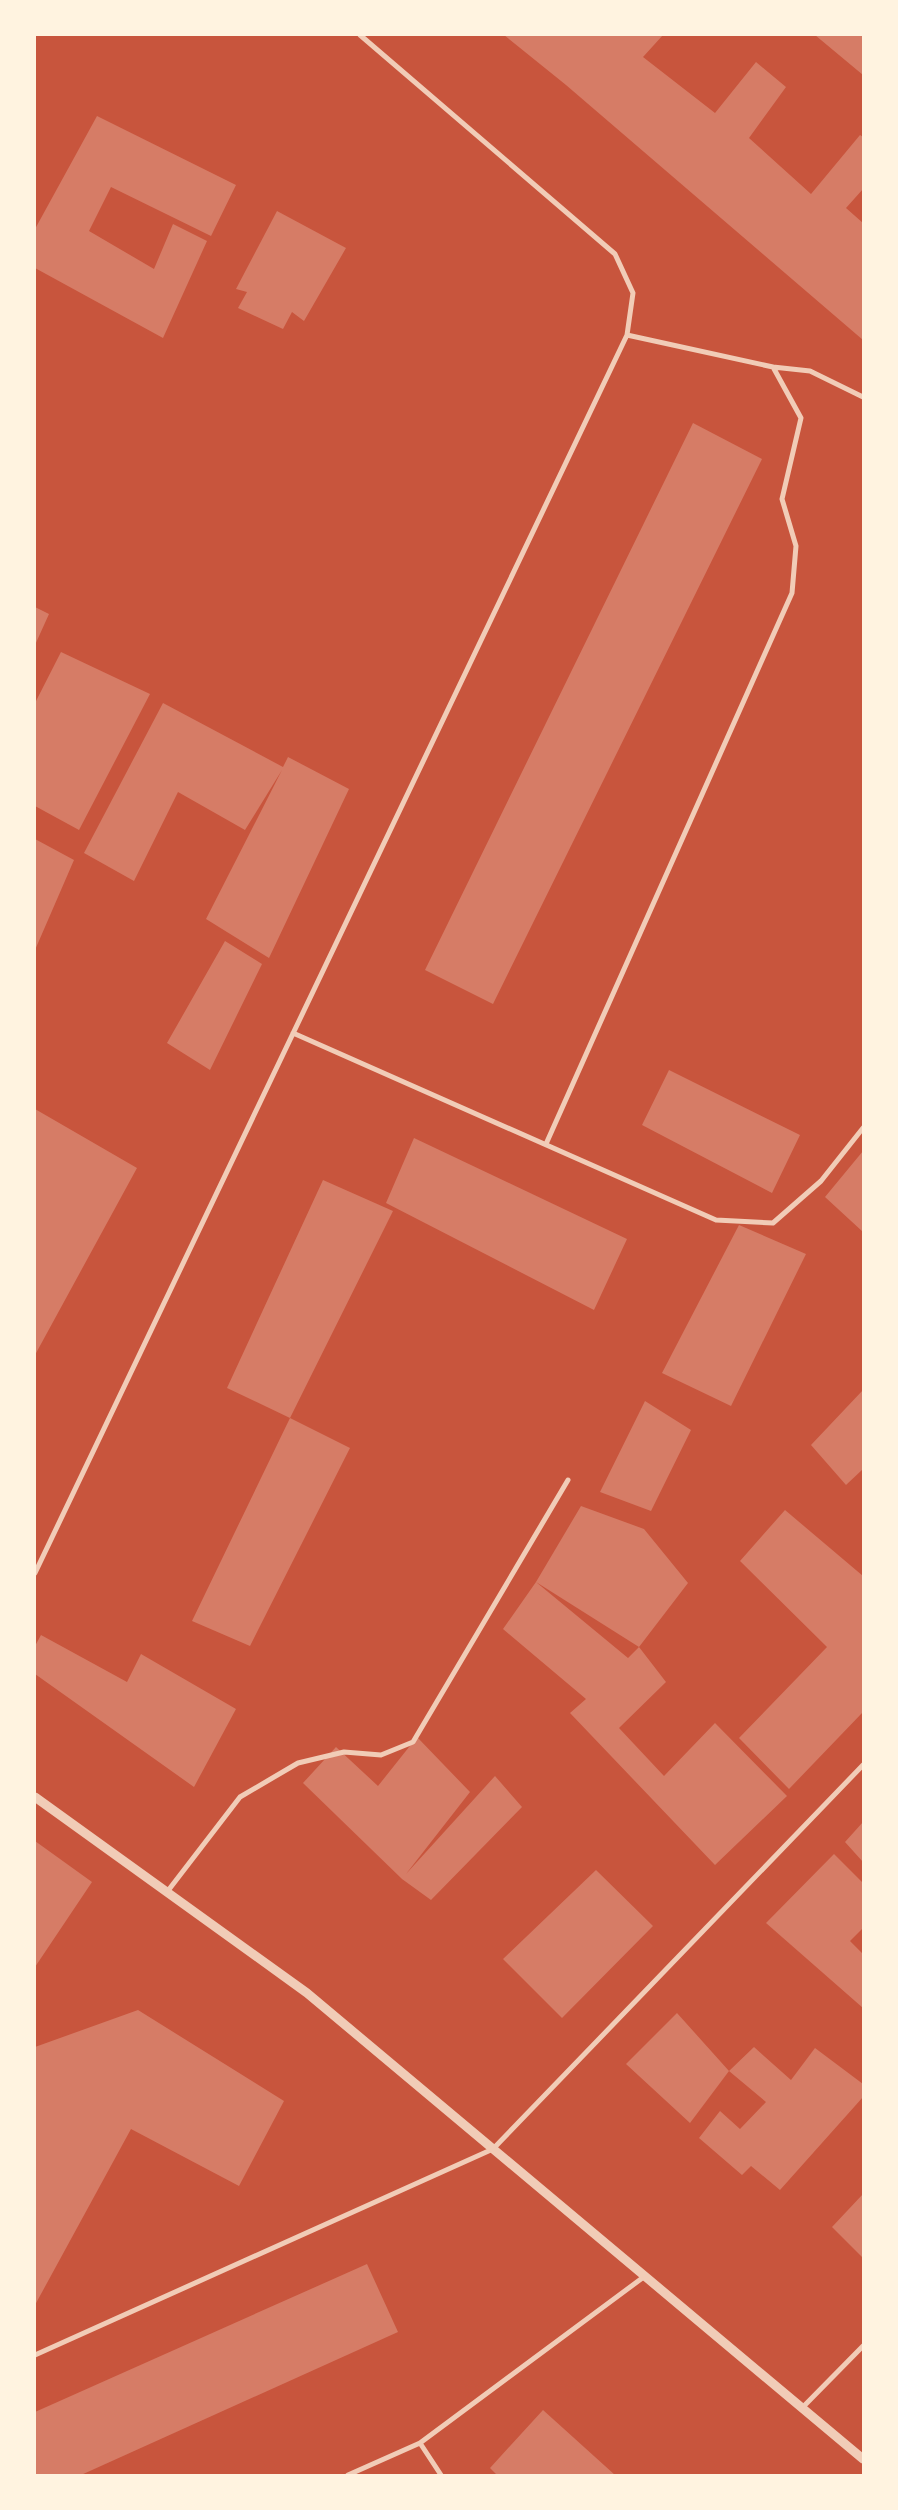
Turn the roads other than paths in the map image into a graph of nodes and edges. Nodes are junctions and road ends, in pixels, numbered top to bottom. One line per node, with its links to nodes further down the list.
1 (360, 35): 2 (street)
2 (627, 335): 3 (street); 5 (street)
3 (773, 366): 4 (street); 7 (street)
4 (863, 397)
5 (293, 1033): 7 (street); 9 (street)
6 (863, 1128): 7 (street)
7 (546, 1144)
8 (568, 1480): 12 (street)
9 (35, 1573)
10 (863, 1765): 13 (street)
11 (35, 1797): 12 (street)
12 (167, 1892): 13 (street)
13 (493, 2149): 14 (street); 16 (street)
14 (645, 2276): 17 (street); 18 (street)
15 (863, 2346): 17 (street)
16 (35, 2355)
17 (802, 2408): 19 (street)
18 (420, 2443): 20 (street); 21 (street)
19 (863, 2459)
20 (348, 2475)
21 (441, 2475)

